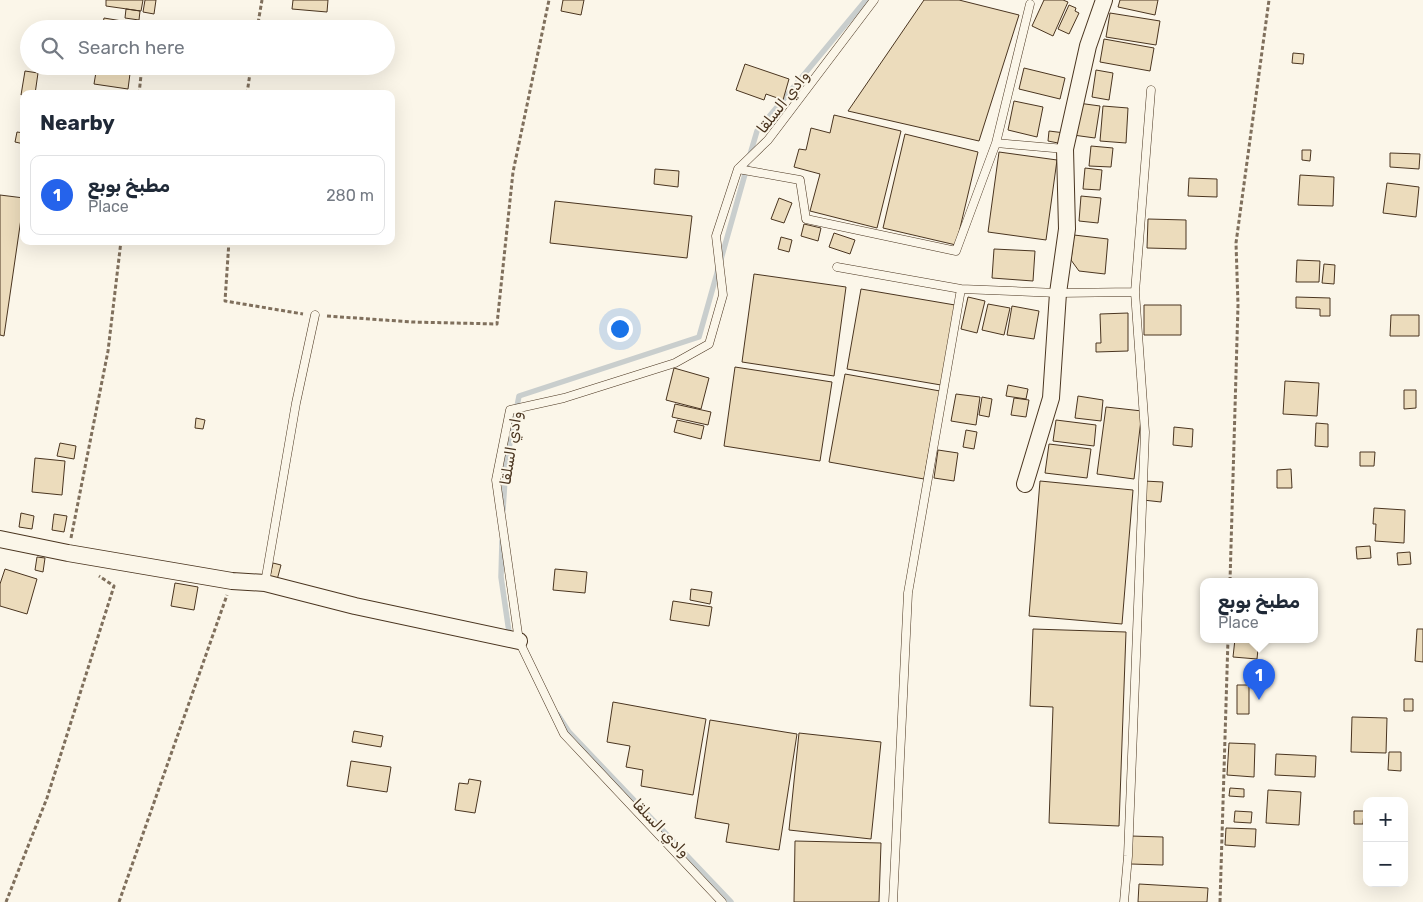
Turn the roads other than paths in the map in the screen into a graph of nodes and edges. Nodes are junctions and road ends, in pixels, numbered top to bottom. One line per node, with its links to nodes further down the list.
1 (874, 0): 7 (lane)
2 (1104, 0): 6 (street)
3 (1030, 4): 5 (lane)
4 (1151, 90): 10 (lane)
5 (996, 143): 6 (lane); 7 (lane)
6 (1065, 149): 11 (street)
7 (738, 169): 16 (lane)
8 (837, 267): 9 (lane)
9 (962, 289): 11 (lane); 18 (lane)
10 (1135, 292): 11 (lane); 19 (lane)
11 (1058, 293): 13 (street)
12 (315, 315): 15 (lane)
13 (1024, 484)
14 (0, 539): 15 (street)
15 (265, 583): 16 (street)
16 (519, 641): 17 (lane)
17 (722, 902)
18 (893, 902)
19 (1124, 902)

